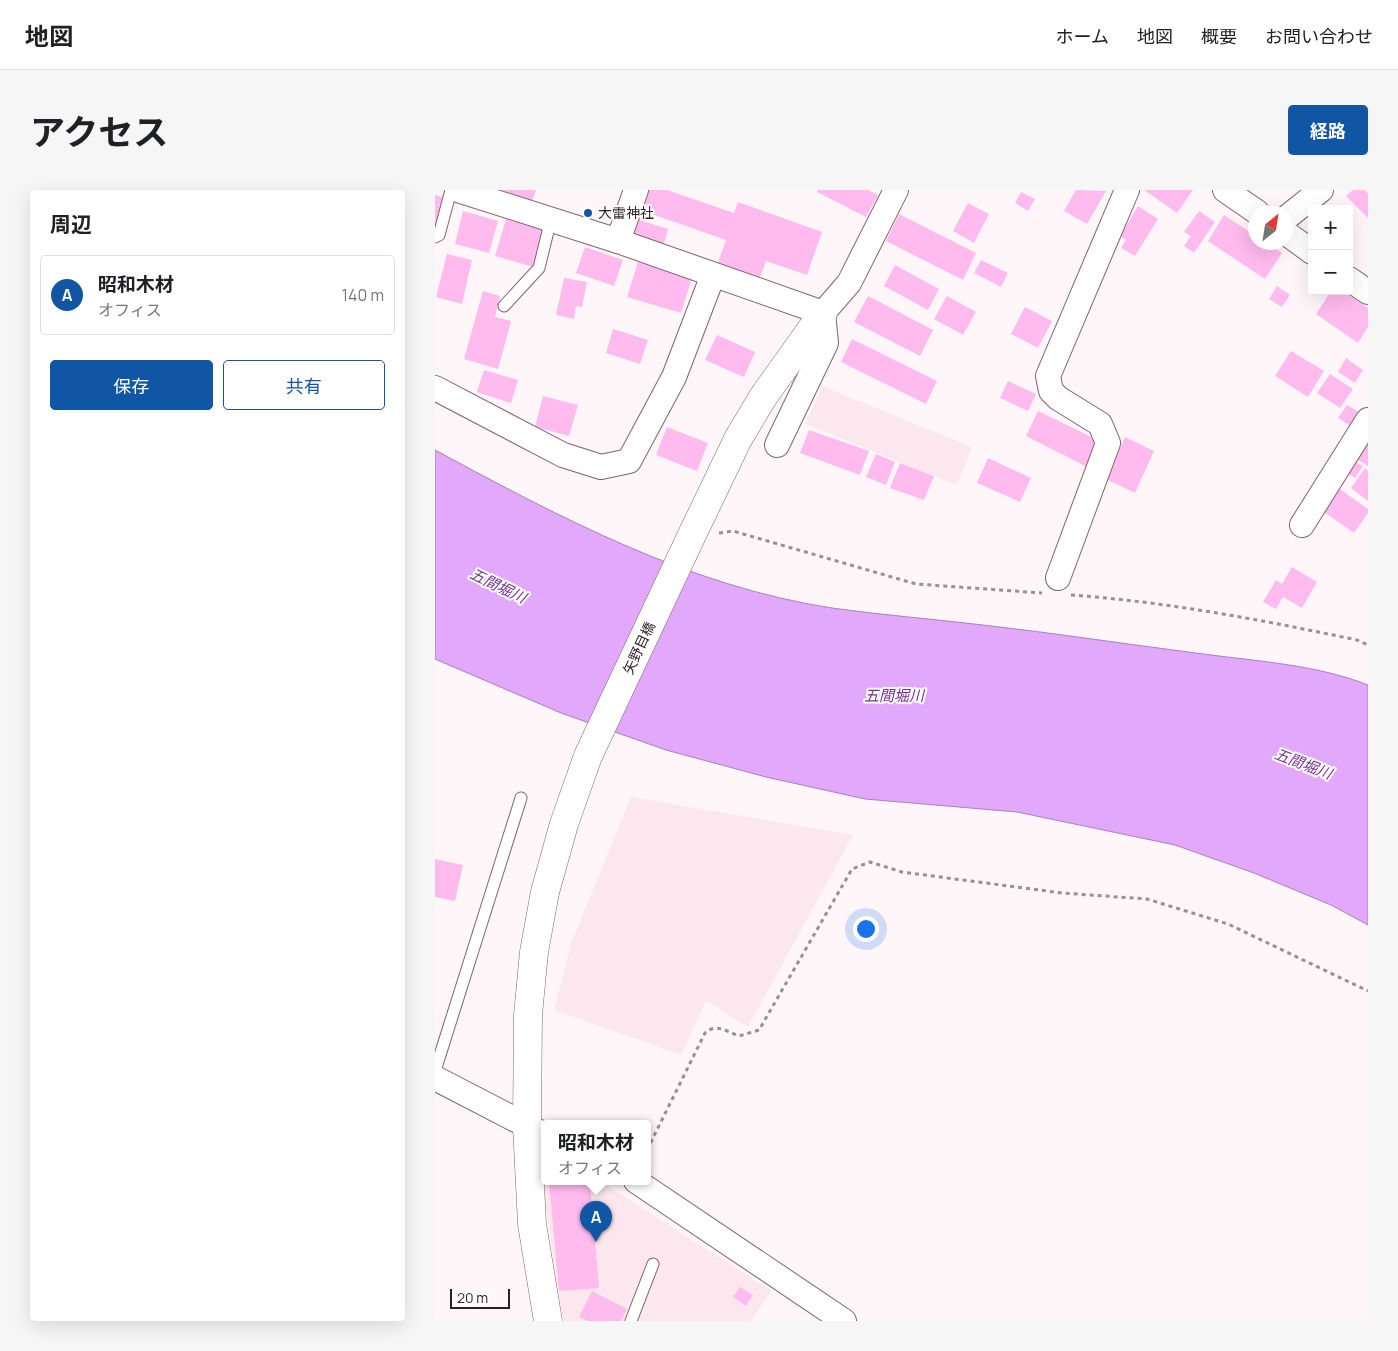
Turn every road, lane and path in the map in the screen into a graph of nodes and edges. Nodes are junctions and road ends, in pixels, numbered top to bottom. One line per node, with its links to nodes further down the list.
1 (460, 190): 9 (street); 10 (lane)
2 (635, 190): 12 (street)
3 (896, 190): 18 (street)
4 (1127, 190): 24 (street)
5 (1225, 190): 7 (street)
6 (1321, 190): 8 (street)
7 (1248, 206)
8 (1293, 212)
9 (551, 219): 12 (street); 17 (lane)
10 (435, 237)
11 (1293, 239): 13 (street)
12 (619, 241): 14 (street)
13 (1309, 250)
14 (713, 276): 18 (street); 19 (street)
15 (1353, 282): 16 (street)
16 (1368, 292)
17 (505, 306)
18 (823, 313): 21 (street); 23 (street, 矢野目橋)
19 (435, 388)
20 (1368, 420): 22 (street)
21 (777, 445)
22 (1302, 525)
23 (690, 539): 24 (path); 30 (street, 矢野目橋)
24 (1058, 589): 25 (path)
25 (1368, 645)
26 (521, 798): 28 (lane)
27 (1368, 991): 31 (path)
28 (435, 1072)
29 (435, 1078): 30 (street)
30 (536, 1130): 34 (street, 矢野目橋)
31 (651, 1142)
32 (642, 1185): 36 (street)
33 (653, 1264): 35 (lane)
34 (548, 1321)
35 (631, 1321)
36 (844, 1321)

